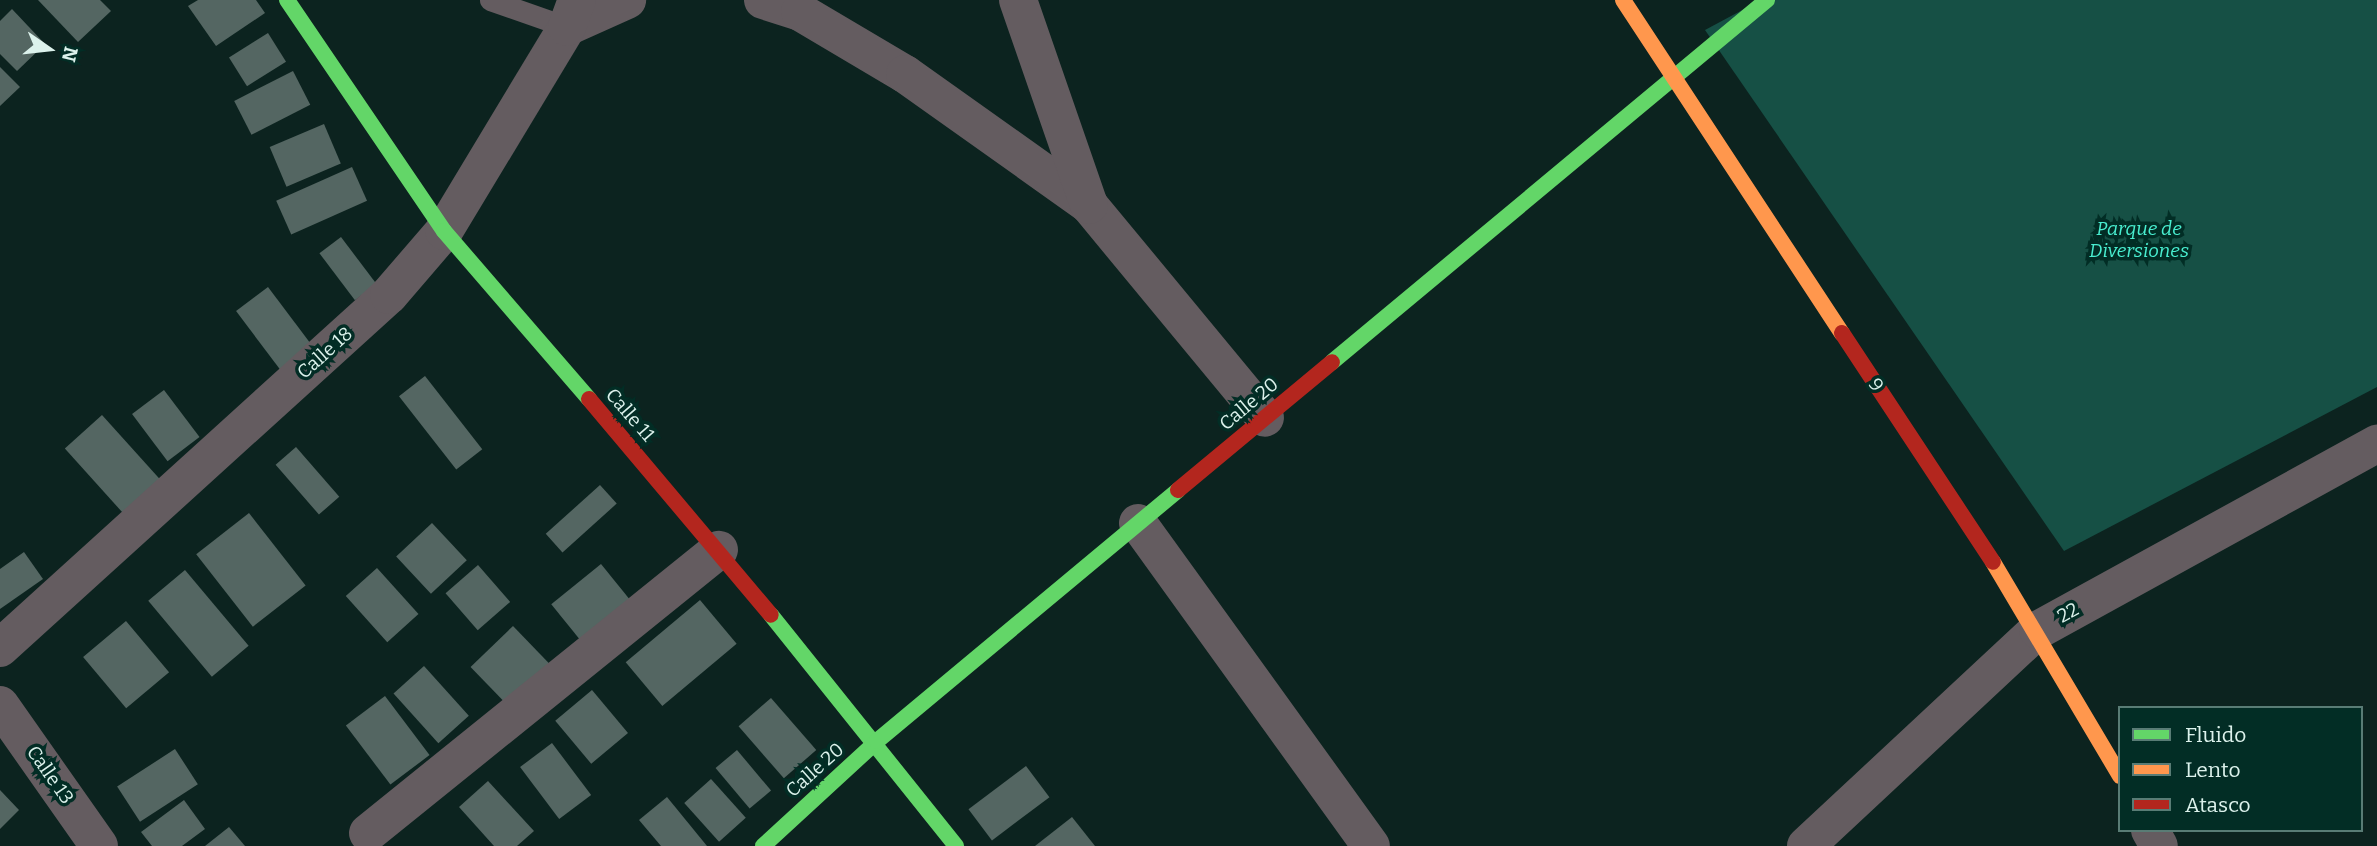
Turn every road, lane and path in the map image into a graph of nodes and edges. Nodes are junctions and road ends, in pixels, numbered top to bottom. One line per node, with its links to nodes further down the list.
1 (287, 0): 11 (street, Calle 11)
2 (490, 0): 8 (lane)
3 (626, 0): 8 (street)
4 (763, 0): 10 (street)
5 (1018, 0): 10 (street)
6 (1623, 0): 9 (street, 9)
7 (1767, 0): 9 (street, Calle 20)
8 (572, 14): 11 (street, Calle 18)
9 (1672, 79): 12 (street, Calle 20); 16 (street, 9)
10 (1089, 205): 12 (street)
11 (444, 231): 15 (street, Calle 11); 17 (street, Calle 18)
12 (1265, 418): 14 (street, Calle 20)
13 (2377, 444): 16 (street, 22)
14 (1138, 523): 19 (street, Calle 20); 25 (street)
15 (719, 550): 19 (street, Calle 11); 21 (street)
16 (2038, 630): 20 (street, 9); 26 (street, 22)
17 (0, 648)
18 (0, 705): 22 (street, Calle 13)
19 (877, 741): 23 (street, Calle 20); 24 (street, Calle 11)
20 (2118, 772)
21 (368, 833)
22 (99, 846)
23 (763, 846)
24 (956, 846)
25 (1371, 846)
26 (1806, 846)

